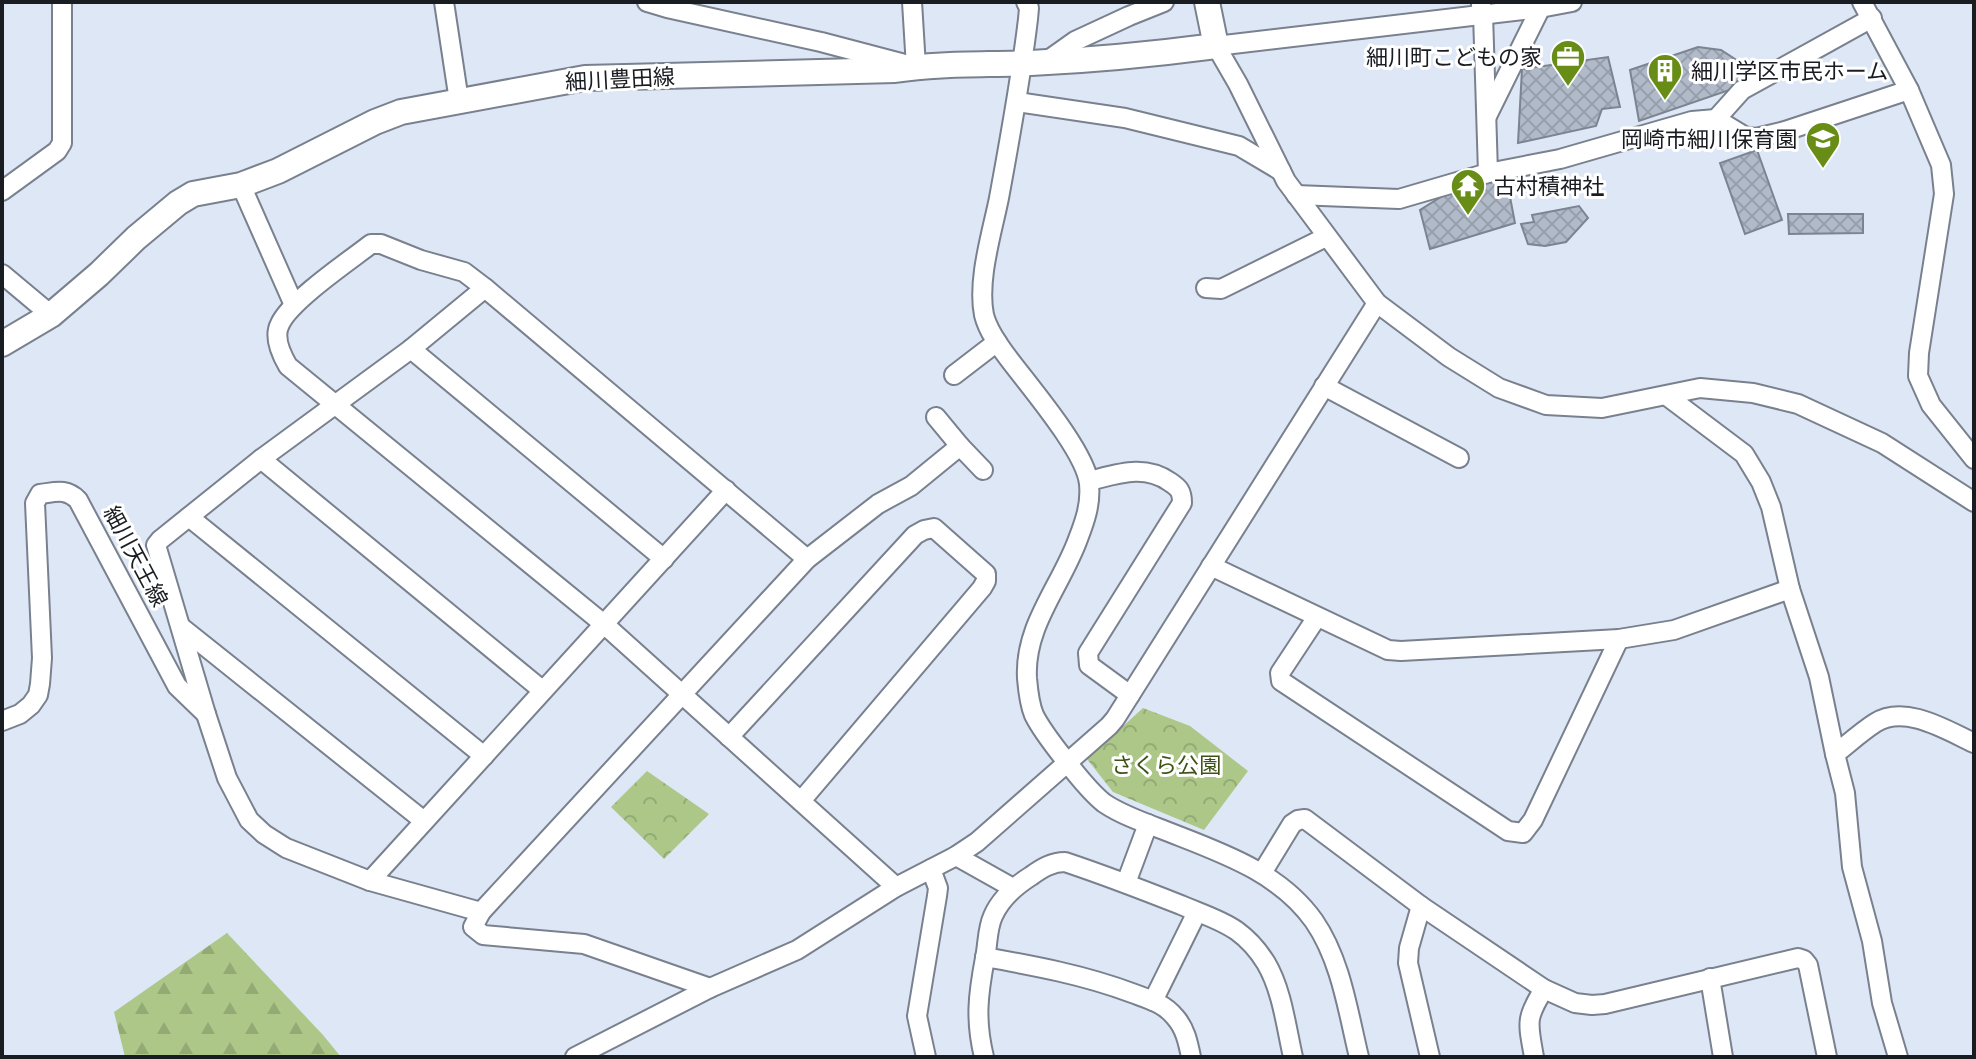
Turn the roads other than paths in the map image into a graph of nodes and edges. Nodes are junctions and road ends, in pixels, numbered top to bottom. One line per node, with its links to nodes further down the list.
1 (62, 2): 23 (street)
2 (444, 2): 16 (street)
3 (647, 2): 14 (street)
4 (912, 2): 14 (street)
5 (1026, 2): 13 (street)
6 (1164, 2): 13 (street)
7 (1207, 2): 12 (main road)
8 (1572, 2): 9 (street)
9 (1542, 5): 10 (street); 18 (street)
10 (1481, 8): 12 (street); 18 (street)
11 (1867, 10): 15 (street); 19 (street)
12 (1216, 46): 13 (main road, 細川豊田線); 20 (street)
13 (1033, 63): 14 (main road, 細川豊田線); 17 (street)
14 (916, 67): 16 (main road, 細川豊田線)
15 (1909, 90): 19 (street); 43 (street)
16 (459, 101): 22 (main road, 細川豊田線)
17 (1017, 102): 20 (street); 32 (street)
18 (1486, 118): 21 (street)
19 (1716, 119): 21 (street)
20 (1281, 171): 24 (street)
21 (1488, 173): 24 (street)
22 (241, 185): 30 (street); 31 (main road, 細川豊田線)
23 (2, 191)
24 (1296, 195): 25 (street)
25 (1326, 237): 28 (street); 29 (street)
26 (2, 274): 31 (street)
27 (485, 288): 30 (street); 34 (street); 46 (street)
28 (1206, 288)
29 (1377, 303): 36 (street); 37 (street)
30 (294, 305): 38 (street)
31 (51, 315): 33 (main road, 細川豊田線)
32 (997, 342): 35 (street); 45 (street)
33 (2, 344)
34 (411, 349): 38 (street); 49 (street)
35 (954, 375)
36 (1324, 386): 41 (street); 51 (street)
37 (1667, 396): 47 (street); 52 (street)
38 (336, 404): 42 (street); 54 (street)
39 (936, 417): 40 (street)
40 (960, 446): 44 (street); 50 (street)
41 (1459, 458)
42 (261, 459): 48 (street); 57 (street)
43 (1974, 459)
44 (983, 470)
45 (1089, 481): 59 (street); 66 (street)
46 (726, 490): 49 (street); 50 (street)
47 (1974, 502)
48 (189, 517): 55 (street); 65 (street)
49 (664, 559): 54 (street)
50 (807, 559): 58 (street)
51 (1211, 566): 53 (street); 59 (street)
52 (1790, 589): 56 (street); 64 (street)
53 (1317, 617): 56 (street); 56 (street)
54 (605, 625): 57 (street); 58 (street)
55 (181, 627): 60 (street); 68 (street)
56 (1619, 639)
57 (542, 690): 65 (street)
58 (681, 694): 62 (street); 78 (street)
59 (1130, 695): 66 (street)
60 (206, 714): 61 (street, 細川天王線); 73 (street)
61 (2, 721)
62 (729, 737): 67 (street); 67 (street)
63 (1974, 743): 64 (street)
64 (1835, 754): 95 (street)
65 (484, 756): 68 (street)
66 (1067, 762): 69 (street); 70 (street)
67 (801, 801): 75 (street)
68 (424, 821): 73 (street)
69 (1148, 824): 72 (street); 74 (street)
70 (956, 856): 71 (street); 76 (street)
71 (931, 869): 75 (street); 86 (street)
72 (1262, 873): 77 (street); 90 (street)
73 (370, 881): 78 (street)
74 (1126, 883): 76 (street); 79 (street)
75 (896, 887): 82 (street)
76 (1013, 888): 80 (street)
77 (1421, 906): 83 (street); 91 (street)
78 (481, 912): 82 (street)
79 (1197, 912): 84 (street); 89 (street)
80 (985, 957): 84 (street); 87 (street)
81 (1710, 978): 83 (street); 93 (street); 94 (street)
82 (710, 988): 85 (street)
83 (1544, 989): 92 (street)
84 (1153, 1001): 88 (street)
85 (575, 1057)
86 (926, 1057)
87 (984, 1057)
88 (1191, 1057)
89 (1293, 1057)
90 (1359, 1057)
91 (1430, 1057)
92 (1534, 1057)
93 (1723, 1057)
94 (1827, 1057)
95 (1898, 1057)

